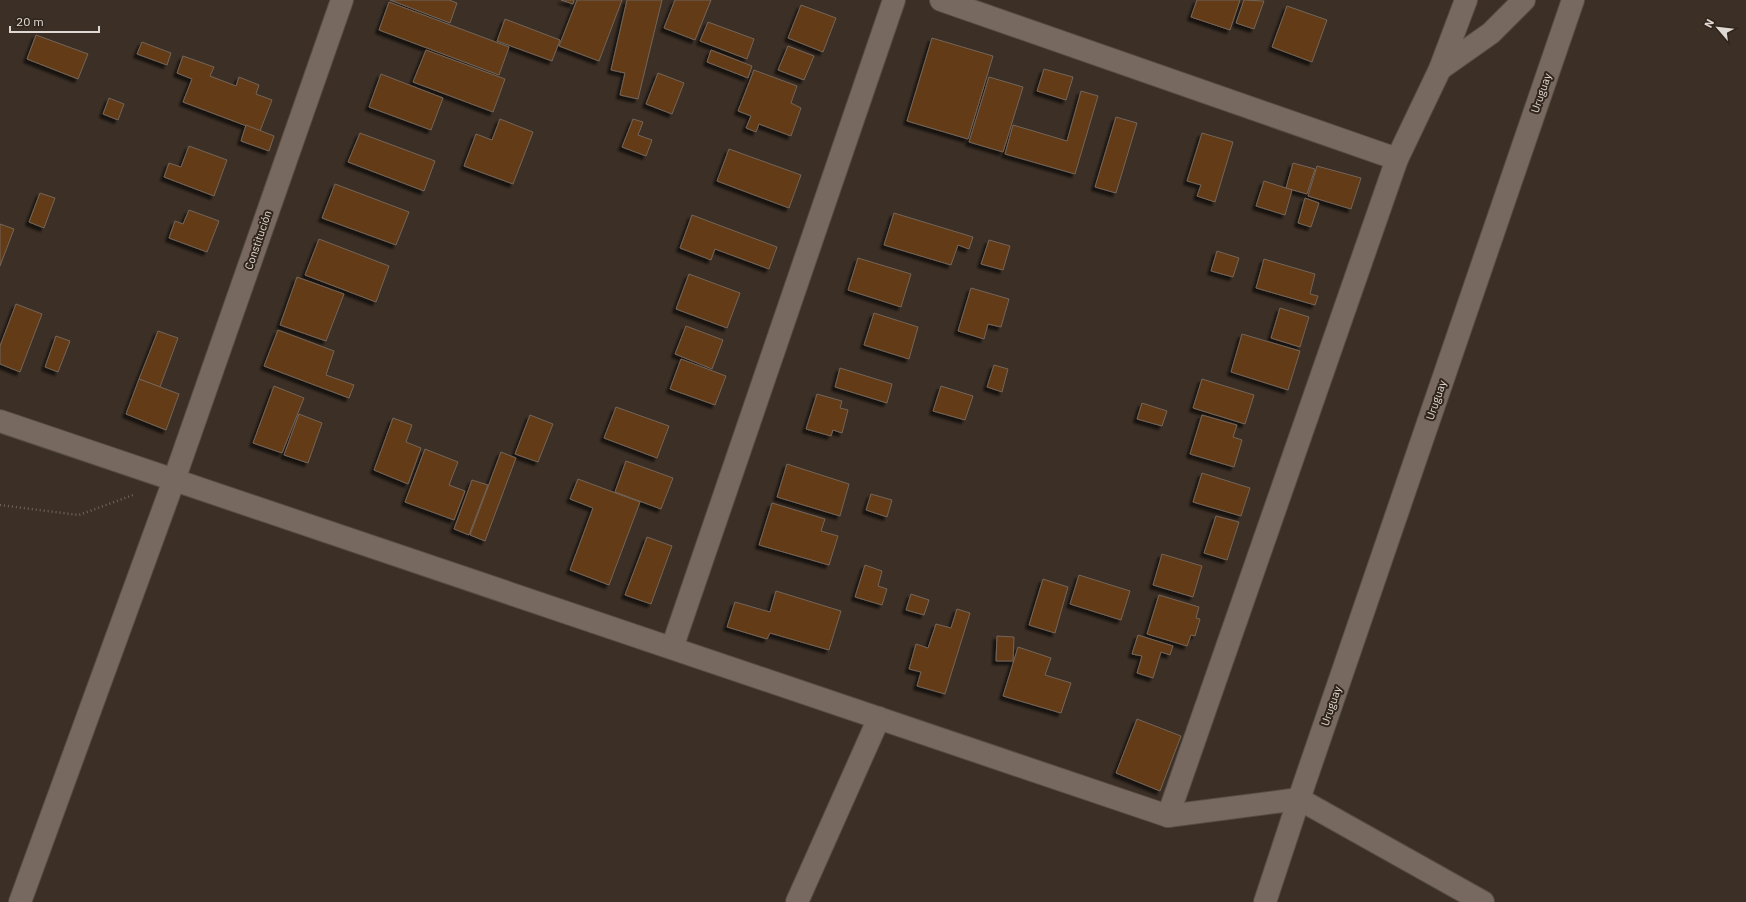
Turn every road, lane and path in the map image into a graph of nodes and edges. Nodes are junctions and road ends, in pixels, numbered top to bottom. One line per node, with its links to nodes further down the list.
1 (342, 0): 10 (street, Constitución)
2 (894, 0): 12 (street)
3 (941, 0): 8 (street)
4 (1466, 0): 7 (street)
5 (1524, 0): 7 (street)
6 (1573, 0): 14 (street, Uruguay)
7 (1440, 69): 8 (street)
8 (1398, 159): 15 (street)
9 (0, 421): 10 (street)
10 (174, 480): 11 (path); 12 (street); 16 (street, Constitución)
11 (0, 504)
12 (672, 648): 13 (street)
13 (879, 718): 15 (street); 17 (street)
14 (1299, 799): 15 (street); 18 (street, Uruguay); 19 (street)
15 (1168, 816)
16 (20, 902)
17 (797, 902)
18 (1265, 902)
19 (1483, 902)

